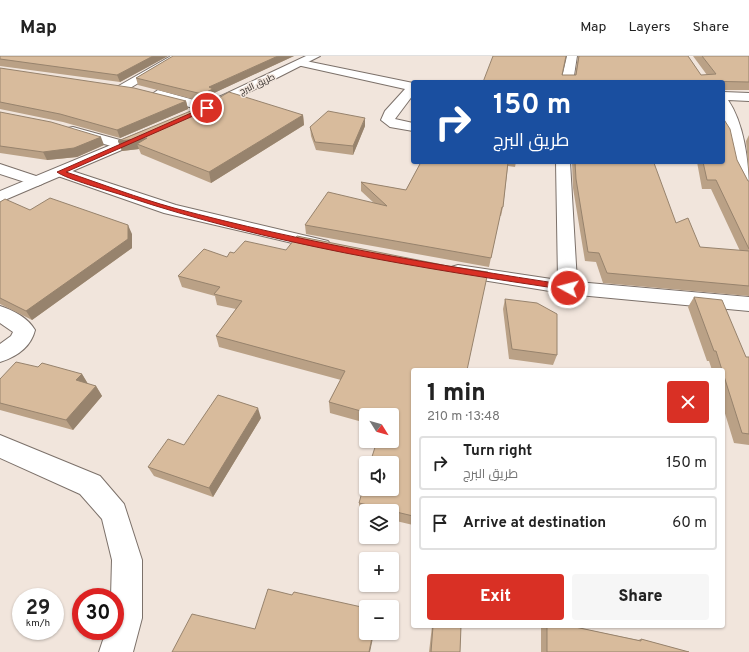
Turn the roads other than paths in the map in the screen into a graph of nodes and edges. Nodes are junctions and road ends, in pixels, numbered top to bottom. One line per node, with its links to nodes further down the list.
1 (179, 56): 8 (street)
2 (315, 56): 4 (street, طريق البرج)
3 (572, 56): 5 (street)
4 (301, 62): 7 (street); 13 (street, طريق البرج)
5 (567, 80)
6 (107, 86): 8 (street)
7 (411, 87)
8 (121, 88): 13 (street)
9 (411, 89): 16 (street)
10 (725, 96): 11 (street)
11 (749, 97)
12 (725, 105): 23 (street)
13 (207, 108): 14 (street, طريق البرج)
14 (186, 117)
15 (58, 126): 18 (street)
16 (411, 127)
17 (160, 129): 18 (street)
18 (122, 146): 21 (street)
19 (563, 164): 27 (street)
20 (0, 169): 22 (street)
21 (60, 172): 22 (street); 25 (street)
22 (37, 181): 24 (street)
23 (749, 185)
24 (0, 196)
25 (339, 248)
26 (439, 268): 27 (street)
27 (568, 288): 28 (street)
28 (749, 304)
29 (0, 313): 30 (street)
30 (0, 354)
31 (0, 446): 32 (street)
32 (116, 652)

